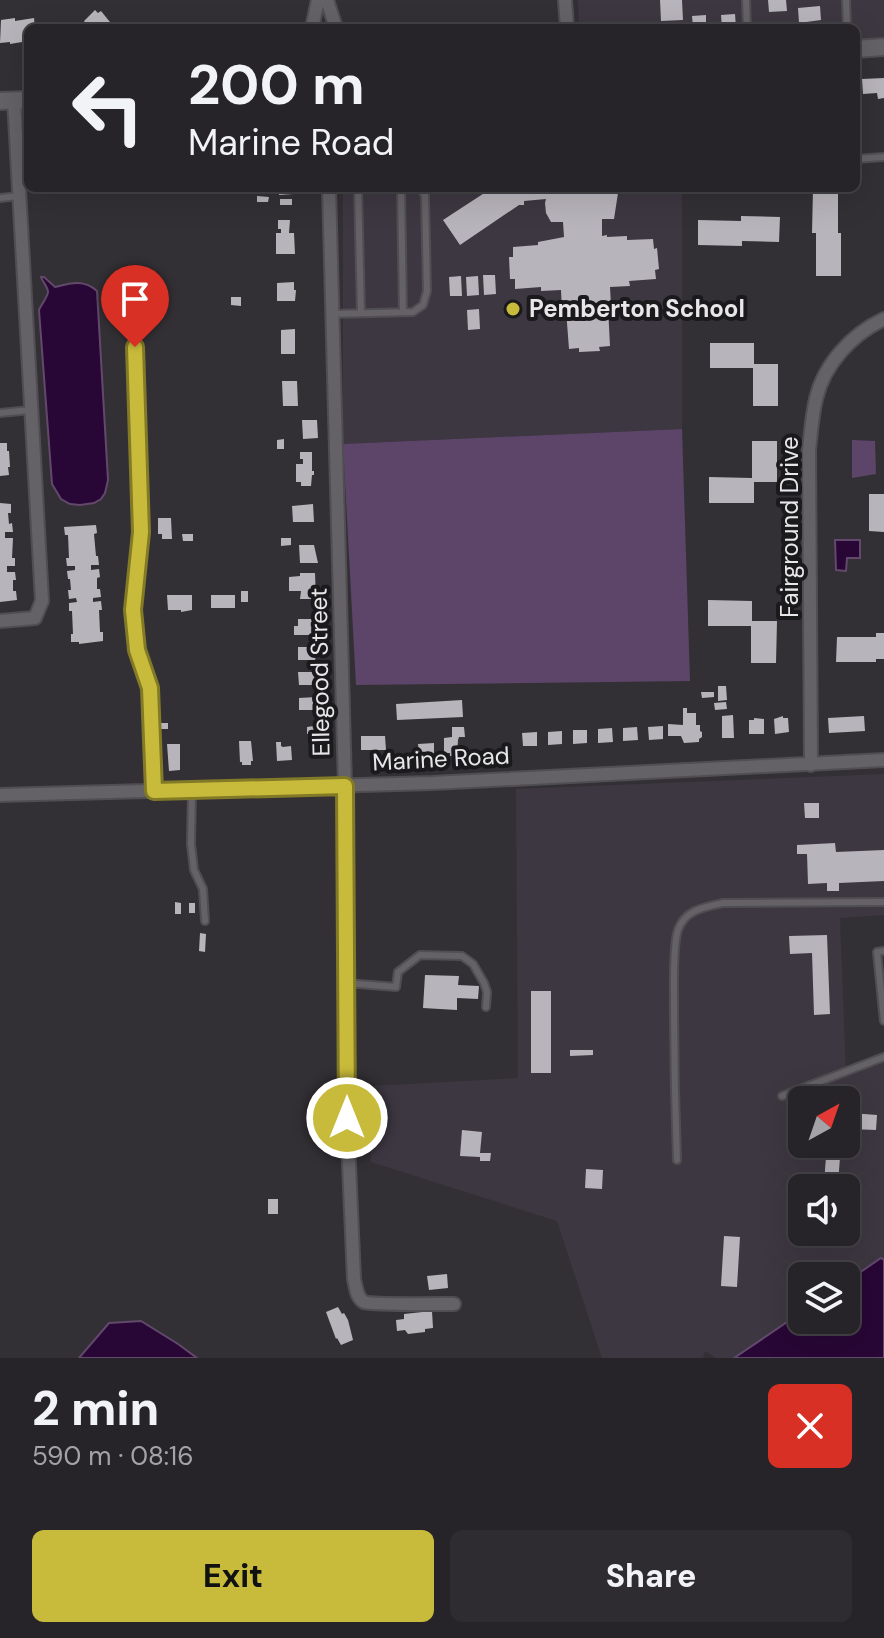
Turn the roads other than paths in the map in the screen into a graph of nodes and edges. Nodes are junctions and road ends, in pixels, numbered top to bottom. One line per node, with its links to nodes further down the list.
1 (318, 0): 6 (street)
2 (327, 0): 7 (street)
3 (565, 0): 8 (street)
4 (746, 0): 9 (lane)
5 (846, 0): 10 (lane)
6 (313, 24)
7 (335, 24)
8 (567, 24)
9 (747, 24)
10 (847, 24)
11 (884, 47): 12 (street)
12 (860, 49)
13 (14, 100): 20 (street)
14 (884, 157): 15 (lane)
15 (860, 159)
16 (329, 192): 24 (street, Ellegood Street)
17 (358, 192): 23 (lane)
18 (401, 192): 22 (lane)
19 (423, 192): 22 (lane)
20 (19, 196): 21 (lane); 27 (street)
21 (0, 198)
22 (403, 312): 23 (lane)
23 (361, 313): 24 (lane)
24 (332, 314): 32 (street, Ellegood Street)
25 (884, 319): 31 (street, Fairground Drive)
26 (135, 347): 34 (street)
27 (31, 410): 28 (lane); 29 (street)
28 (0, 413)
29 (0, 621)
30 (884, 760): 31 (street, Marine Road)
31 (811, 765): 32 (street, Marine Road)
32 (345, 786): 33 (street, Marine Road); 39 (street, Ellegood Street)
33 (192, 789): 34 (street, Marine Road); 37 (lane)
34 (154, 791): 35 (street, Marine Road)
35 (0, 795)
36 (884, 902): 44 (lane)
37 (205, 921)
38 (884, 951): 41 (lane)
39 (346, 983): 40 (lane); 45 (street, Ellegood Street)
40 (486, 1007)
41 (884, 1021)
42 (884, 1057): 43 (lane)
43 (782, 1096)
44 (677, 1160)
45 (454, 1304)

